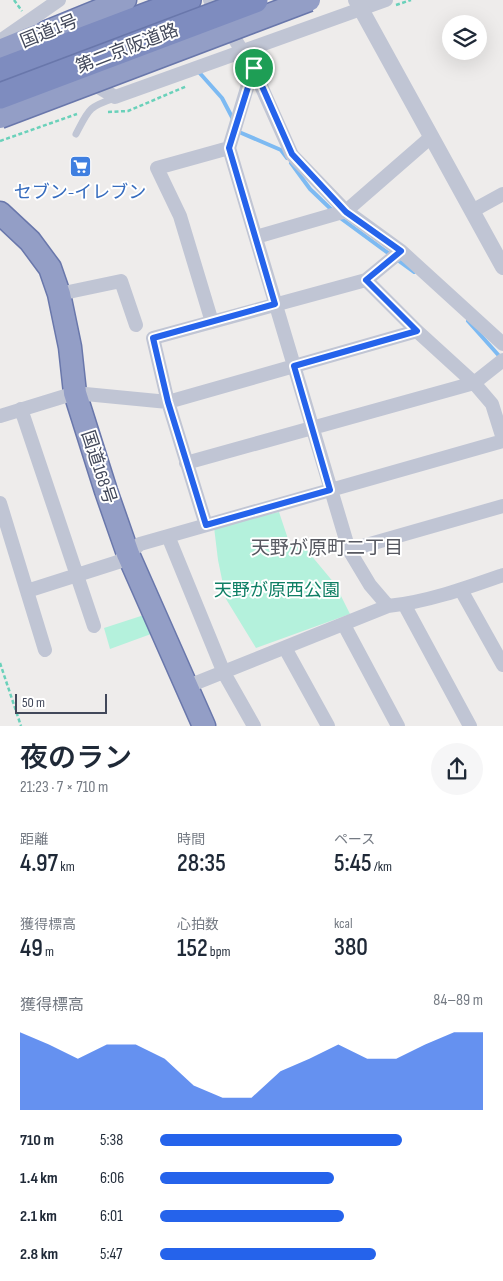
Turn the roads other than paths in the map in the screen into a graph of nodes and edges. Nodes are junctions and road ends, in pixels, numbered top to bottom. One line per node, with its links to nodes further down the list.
1 (60, 0): 9 (street)
2 (125, 0): 9 (highway, 国道1号)
3 (188, 0): 12 (highway, 第二京阪道路)
4 (210, 0): 10 (street)
5 (255, 0): 14 (highway, 第二京阪道路, bridge)
6 (309, 0): 13 (highway, bridge)
7 (386, 0): 8 (street)
8 (358, 4): 10 (street); 18 (street)
9 (3, 47)
10 (243, 51): 11 (street); 15 (street)
11 (254, 68): 19 (street); 22 (street)
12 (0, 71)
13 (92, 83): 15 (street); 16 (highway, bridge)
14 (0, 96)
15 (115, 98): 17 (lane)
16 (0, 117)
17 (76, 134)
18 (431, 137): 21 (street); 22 (street)
19 (229, 148): 24 (street); 30 (street)
20 (503, 194): 21 (street)
21 (472, 211): 26 (street)
22 (346, 212): 24 (street); 25 (street)
23 (0, 213): 28 (highway, 国道168号)
24 (256, 237): 29 (street)
25 (401, 251): 27 (street); 33 (street)
26 (502, 264)
27 (366, 280): 29 (street); 32 (street)
28 (58, 294): 31 (street); 37 (highway, 国道168号)
29 (275, 304): 30 (street); 35 (street)
30 (212, 322): 38 (street)
31 (136, 325)
32 (417, 331): 35 (street); 36 (street)
33 (503, 344)
34 (503, 360): 36 (street)
35 (294, 366): 38 (street); 41 (street)
36 (474, 383): 41 (street); 42 (street)
37 (75, 393): 38 (street); 39 (street); 50 (highway, 国道168号)
38 (168, 402): 43 (street)
39 (21, 409): 40 (street); 51 (street)
40 (0, 416)
41 (312, 428): 43 (street); 44 (street)
42 (503, 440): 44 (street)
43 (186, 463): 47 (street)
44 (330, 490): 47 (street); 49 (street)
45 (0, 503): 54 (street)
46 (503, 506): 49 (street)
47 (206, 525): 48 (street)
48 (168, 536): 50 (street); 62 (street)
49 (349, 550): 56 (street)
50 (128, 554): 51 (street); 63 (highway, 国道168号)
51 (77, 575): 54 (street); 58 (street)
52 (503, 575): 53 (street)
53 (461, 590): 55 (street); 61 (street)
54 (27, 591): 60 (street)
55 (404, 604): 56 (street); 68 (street)
56 (388, 606): 57 (street)
57 (344, 625): 59 (street); 67 (street)
58 (94, 626)
59 (286, 648): 62 (street); 66 (street)
60 (45, 650)
61 (503, 665)
62 (224, 672): 63 (street); 65 (street)
63 (186, 687): 64 (highway, 国道168号)
64 (204, 726)
65 (254, 726)
66 (328, 726)
67 (398, 726)
68 (470, 726)

